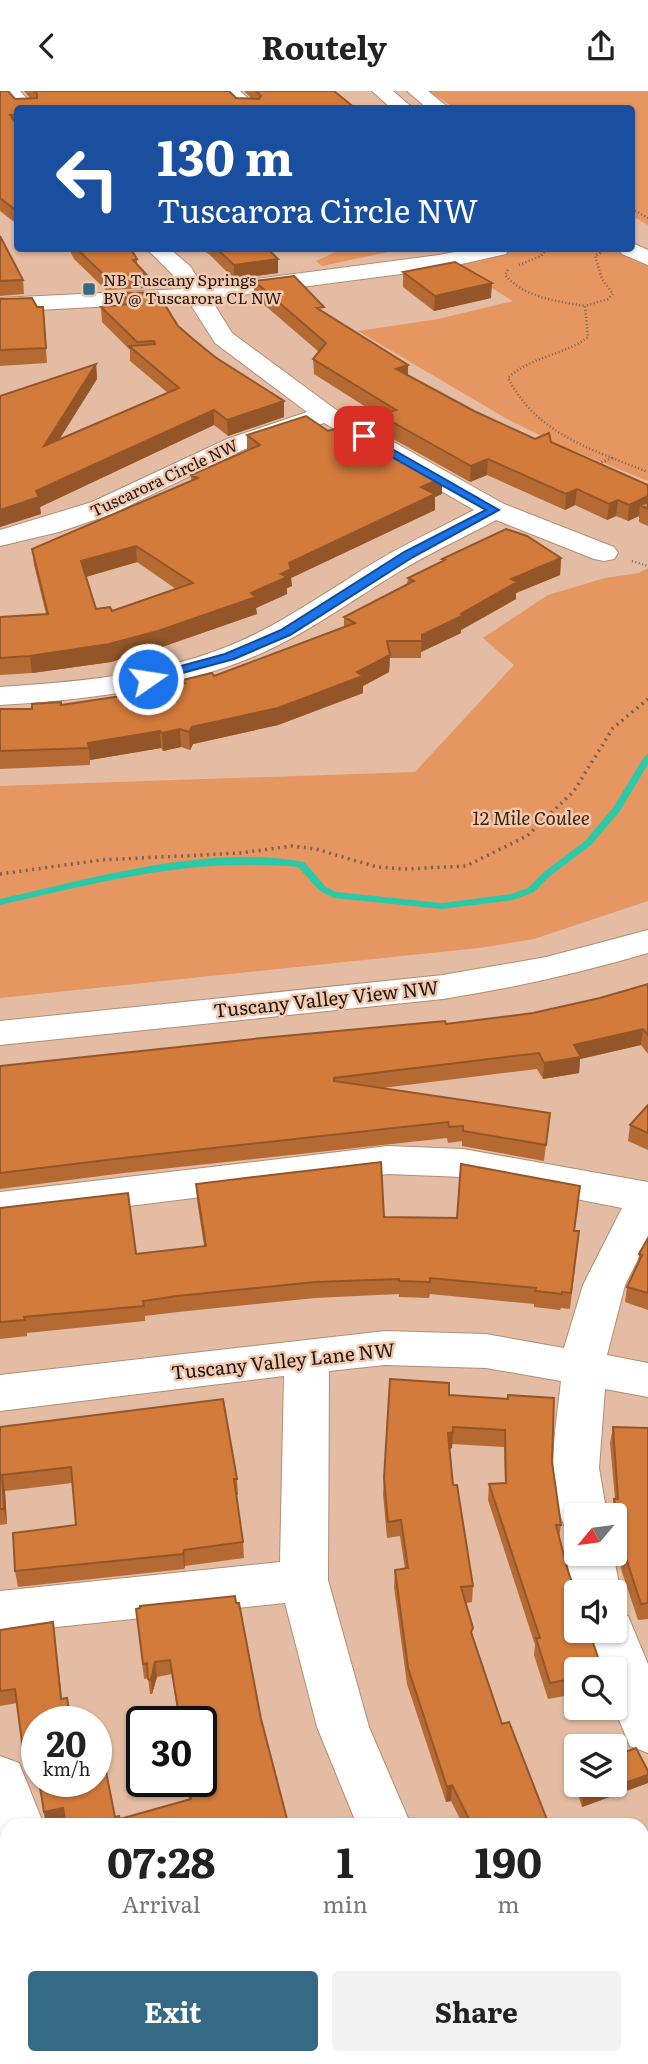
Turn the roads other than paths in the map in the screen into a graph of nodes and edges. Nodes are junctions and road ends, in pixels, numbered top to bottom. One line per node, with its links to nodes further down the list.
1 (9, 91): 5 (street)
2 (229, 91): 6 (street)
3 (381, 91): 7 (street)
4 (416, 91): 8 (street)
5 (23, 105)
6 (245, 105)
7 (400, 105)
8 (435, 105)
9 (161, 252): 13 (street)
10 (423, 252): 12 (street)
11 (484, 252): 12 (street)
12 (359, 272): 13 (street)
13 (194, 294): 14 (street); 15 (street)
14 (0, 305)
15 (326, 414): 16 (street); 17 (street, Tuscarora Circle NW)
16 (494, 510): 18 (street); 19 (street)
17 (0, 538)
18 (604, 553)
19 (0, 696)
20 (648, 941): 21 (street, Tuscany Valley View NW)
21 (0, 1033)
22 (648, 1198): 23 (street); 25 (street)
23 (0, 1207)
24 (307, 1358): 25 (street, Tuscany Valley Lane NW); 27 (street, Tuscany Valley Lane NW); 29 (street)
25 (584, 1368): 26 (street, Tuscany Valley Lane NW); 28 (street)
26 (648, 1380)
27 (0, 1393)
28 (581, 1503)
29 (304, 1580): 30 (street); 35 (street)
30 (0, 1612)
31 (615, 1643): 32 (street)
32 (648, 1730)
33 (0, 1780): 34 (street)
34 (14, 1818)
35 (381, 1818)

